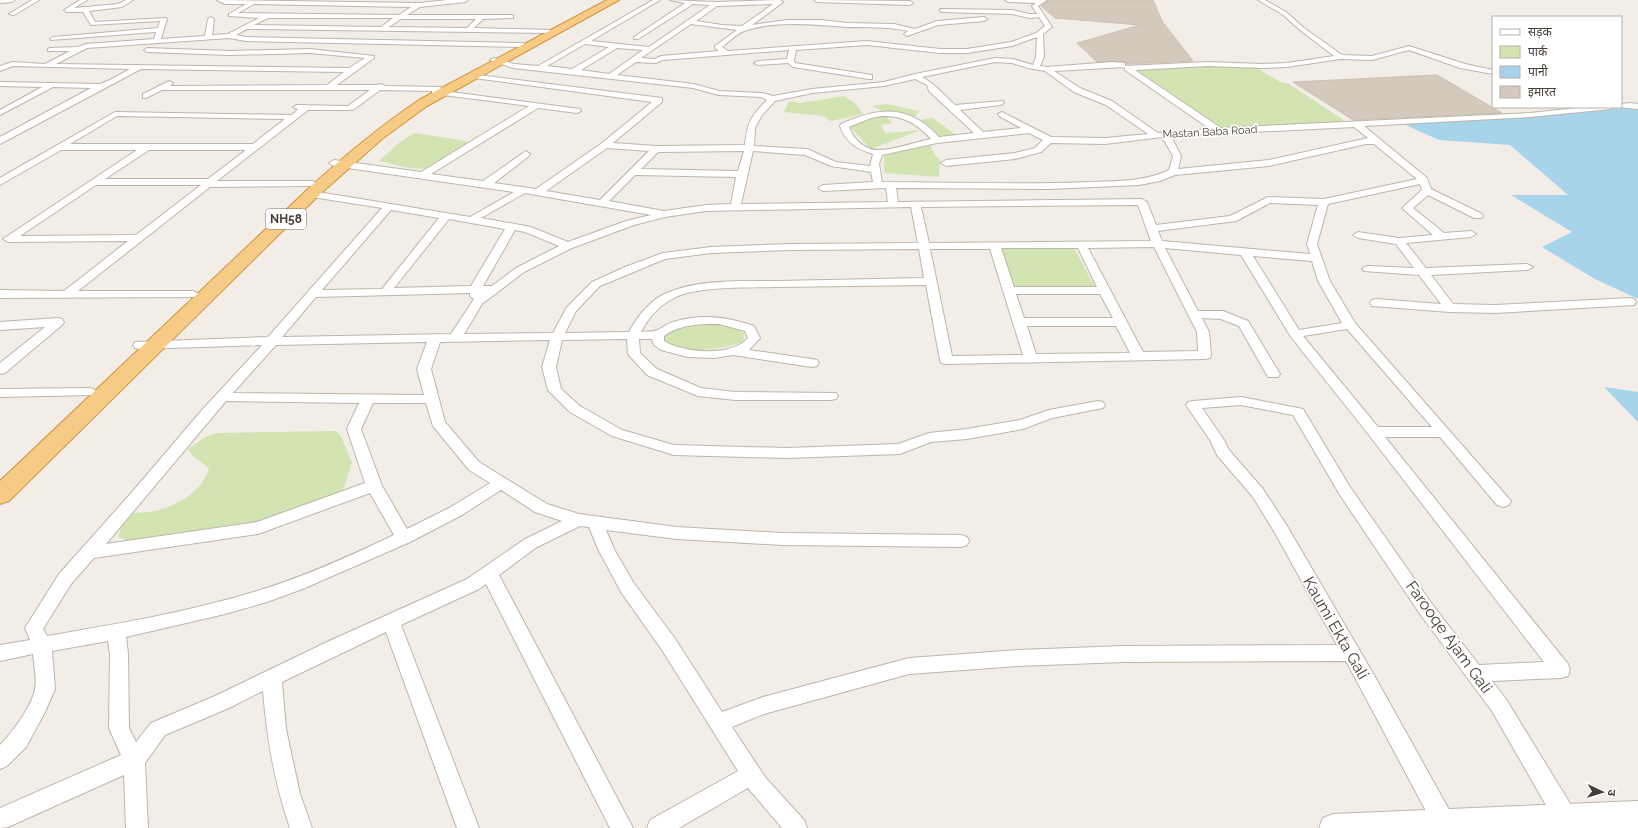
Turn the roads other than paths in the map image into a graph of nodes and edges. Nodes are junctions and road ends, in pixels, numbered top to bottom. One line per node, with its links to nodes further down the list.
1 (12, 0): 16 (street)
2 (36, 0): 30 (street)
3 (84, 0): 28 (street)
4 (130, 0): 26 (street)
5 (212, 0): 6 (street)
6 (219, 0): 21 (street)
7 (460, 0): 8 (street); 25 (street)
8 (464, 0)
9 (607, 0): 44 (highway, NH58)
10 (614, 0): 71 (highway, NH58)
11 (657, 0): 46 (street)
12 (672, 0): 22 (street)
13 (817, 0): 23 (street)
14 (1008, 0): 20 (street)
15 (1261, 0): 69 (street)
16 (0, 1)
17 (265, 1): 18 (street); 21 (street)
18 (300, 1): 25 (street)
19 (782, 1): 24 (street); 40 (street)
20 (1039, 1): 31 (street)
21 (254, 2): 32 (street)
22 (691, 2): 24 (street); 53 (street)
23 (910, 3)
24 (716, 4): 38 (street)
25 (420, 5): 35 (street)
26 (120, 6): 27 (street); 28 (street)
27 (132, 7)
28 (85, 10): 42 (street)
29 (942, 10): 31 (street)
30 (12, 14)
31 (1042, 15): 47 (street)
32 (267, 16): 35 (street); 39 (street)
33 (481, 17): 34 (street); 35 (street); 43 (street)
34 (511, 17)
35 (397, 18): 41 (street)
36 (211, 19): 52 (street)
37 (984, 19): 45 (street)
38 (690, 22): 40 (street); 58 (street)
39 (246, 27): 41 (street); 48 (street)
40 (744, 28): 45 (street); 68 (street)
41 (382, 29): 43 (street)
42 (160, 30): 55 (street); 57 (street)
43 (468, 31): 44 (street)
44 (550, 31): 61 (highway, NH58)
45 (915, 31): 50 (street)
46 (598, 34): 49 (street); 59 (street)
47 (1040, 34): 60 (street); 80 (street)
48 (229, 36): 52 (street); 56 (street)
49 (613, 36)
50 (901, 36)
51 (628, 37): 53 (street)
52 (208, 38): 57 (street)
53 (636, 38): 58 (street)
54 (894, 38): 60 (street)
55 (53, 39)
56 (246, 39): 61 (street); 67 (street)
57 (157, 41): 63 (street)
58 (662, 41): 65 (street)
59 (584, 42): 62 (street); 79 (street)
60 (880, 44): 64 (street)
61 (523, 45): 71 (highway, NH58)
62 (616, 45): 65 (street); 85 (street)
63 (82, 48): 66 (street); 67 (street); 77 (street)
64 (793, 48): 68 (street); 72 (street)
65 (650, 49): 70 (street)
66 (50, 50)
67 (224, 52): 82 (street); 84 (street)
68 (727, 53): 70 (street)
69 (1340, 57): 86 (street); 117 (street)
70 (634, 60): 90 (street)
71 (498, 61): 79 (street); 88 (highway, NH58); 101 (highway, NH58)
72 (790, 61): 73 (street); 92 (street)
73 (758, 63)
74 (0, 64): 75 (street)
75 (12, 64): 77 (street); 81 (street)
76 (1122, 65): 83 (street)
77 (46, 66): 78 (street)
78 (139, 68): 82 (street); 96 (street)
79 (539, 68): 85 (street)
80 (1036, 68): 83 (street); 89 (street)
81 (0, 69)
82 (195, 69): 84 (street); 98 (street)
83 (1047, 69): 119 (street)
84 (351, 70): 97 (street)
85 (573, 72): 90 (street)
86 (1492, 72)
87 (877, 74): 92 (street)
88 (474, 76): 101 (highway, NH58); 124 (street)
89 (915, 76): 92 (street); 109 (street)
90 (609, 77): 103 (street)
91 (393, 78): 99 (street)
92 (867, 81): 103 (street)
93 (0, 84): 94 (street)
94 (13, 84): 95 (street); 100 (street)
95 (51, 85): 96 (street); 113 (street)
96 (101, 86): 122 (street)
97 (329, 87): 98 (street); 99 (street)
98 (162, 88): 102 (street)
99 (379, 88): 101 (street); 112 (street)
100 (0, 90)
101 (439, 91): 106 (street); 133 (highway, NH58)
102 (146, 96)
103 (772, 99): 128 (street)
104 (1000, 103): 109 (street)
105 (1622, 103): 108 (street)
106 (537, 105): 111 (street); 138 (street)
107 (1622, 106): 108 (street)
108 (1634, 106)
109 (953, 108): 118 (street)
110 (1601, 108): 115 (street, Mastan Baba Road)
111 (577, 111)
112 (292, 112): 125 (street); 127 (street)
113 (0, 113)
114 (1002, 114): 116 (street, Mastan Baba Road)
115 (1356, 124): 117 (street, Mastan Baba Road); 123 (street)
116 (1030, 130): 118 (street); 121 (street, Mastan Baba Road)
117 (1219, 131): 119 (street, Mastan Baba Road)
118 (981, 135): 120 (street)
119 (1160, 135): 121 (street, Mastan Baba Road); 136 (street)
120 (936, 140): 130 (street); 130 (street)
121 (1049, 140): 132 (street)
122 (0, 141)
123 (1376, 141): 136 (street); 145 (street)
124 (605, 145): 129 (street); 149 (street)
125 (59, 147): 126 (street); 139 (street)
126 (147, 147): 127 (street); 140 (street)
127 (255, 147): 141 (street)
128 (749, 148): 129 (street); 134 (street); 137 (street)
129 (656, 149): 135 (street)
130 (878, 153): 134 (street)
131 (526, 154): 142 (street)
132 (946, 163)
133 (339, 164): 138 (street); 147 (highway, NH58)
134 (875, 170): 143 (street)
135 (633, 172): 137 (street); 151 (street)
136 (1173, 172): 144 (street)
137 (742, 174): 155 (street)
138 (423, 175): 142 (street)
139 (0, 181)
140 (95, 182): 141 (street); 165 (street)
141 (210, 183): 147 (street); 166 (street)
142 (486, 184): 148 (street)
143 (878, 185): 144 (street); 146 (street)
144 (891, 185): 152 (street)
145 (1425, 185): 150 (street); 158 (street); 164 (street)
146 (823, 188)
147 (312, 189): 154 (street); 187 (highway, NH58); 204 (highway, NH58)
148 (524, 190): 149 (street); 159 (street)
149 (538, 192): 151 (street)
150 (1324, 202): 161 (street); 174 (street)
151 (602, 203): 156 (street)
152 (893, 205): 153 (street); 155 (street)
153 (916, 205): 161 (street); 170 (street)
154 (389, 206): 157 (street); 186 (street)
155 (735, 207): 156 (street)
156 (665, 214): 172 (street)
157 (446, 216): 159 (street); 183 (street)
158 (1478, 216)
159 (471, 220): 160 (street)
160 (512, 226): 172 (street); 180 (street)
161 (1152, 229): 169 (street)
162 (1471, 234): 164 (street)
163 (1358, 235): 167 (street)
164 (1442, 236): 167 (street)
165 (4, 238): 166 (street)
166 (139, 238): 185 (street)
167 (1399, 241): 177 (street)
168 (1081, 244): 169 (street); 171 (street); 181 (street)
169 (1158, 244): 173 (street); 192 (street)
170 (924, 245): 171 (street); 178 (street); 200 (street)
171 (994, 245): 182 (street)
172 (568, 246): 179 (street)
173 (1245, 252): 174 (street); 197 (street)
174 (1317, 258): 195 (street)
175 (1527, 267): 177 (street)
176 (1368, 269): 177 (street)
177 (1423, 272): 191 (street)
178 (931, 280): 198 (street); 207 (street)
179 (495, 289): 180 (street); 188 (street)
180 (475, 290): 183 (street); 188 (street)
181 (1104, 290): 182 (street); 194 (street)
182 (1009, 291): 193 (street)
183 (385, 292): 186 (street)
184 (0, 294): 185 (street)
185 (68, 294): 187 (street)
186 (312, 294): 203 (street)
187 (193, 295): 204 (highway, NH58)
188 (477, 302): 201 (street)
189 (1630, 302): 191 (street)
190 (1376, 303): 191 (street)
191 (1450, 308)
192 (1194, 314): 206 (street); 210 (street)
193 (1019, 322): 194 (street); 207 (street)
194 (1121, 322): 206 (street)
195 (1350, 325): 197 (street); 219 (street)
196 (0, 326): 209 (street)
197 (1295, 334): 218 (street)
198 (633, 336): 199 (street); 200 (street); 213 (street)
199 (658, 336): 205 (street); 205 (street)
200 (557, 337): 201 (street); 217 (street)
201 (455, 338): 202 (street)
202 (436, 339): 203 (street); 216 (street)
203 (272, 341): 204 (street); 214 (street)
204 (147, 345): 211 (highway, NH58); 224 (highway, NH58)
205 (731, 352): 208 (street)
206 (1138, 356): 207 (street)
207 (1031, 358)
208 (812, 363)
209 (0, 370)
210 (1273, 374)
211 (89, 392): 212 (street); 221 (highway, NH58)
212 (0, 393)
213 (831, 396)
214 (222, 397): 215 (street); 229 (street)
215 (368, 398): 216 (street); 223 (street)
216 (432, 398): 222 (street)
217 (1098, 405)
218 (1374, 432): 219 (street); 236 (street)
219 (1444, 432): 225 (street)
220 (1326, 460): 235 (street, Kaumi Ekta Gali); 236 (street, Farooqe Ajam Gali)
221 (0, 478)
222 (501, 483): 226 (street); 227 (street)
223 (374, 486): 227 (street); 229 (street)
224 (0, 495)
225 (1503, 501)
226 (587, 521): 228 (street); 230 (street); 238 (street)
227 (404, 538): 232 (street)
228 (961, 541)
229 (90, 552): 233 (street)
230 (489, 572): 231 (street); 249 (street)
231 (391, 622): 237 (street); 248 (street)
232 (116, 632): 233 (street); 240 (street)
233 (42, 645): 234 (street); 239 (street)
234 (0, 653)
235 (1351, 653): 238 (street); 245 (street, Kaumi Ekta Gali)
236 (1474, 673): 243 (street, Farooqe Ajam Gali)
237 (272, 678): 240 (street); 247 (street)
238 (718, 723): 241 (street)
239 (0, 759)
240 (134, 760): 244 (street); 246 (street)
241 (752, 774): 250 (street); 251 (street)
242 (1638, 815): 243 (street)
243 (1566, 818): 245 (street)
244 (0, 819)
245 (1444, 823): 252 (street)
246 (137, 828)
247 (301, 828)
248 (468, 828)
249 (622, 828)
250 (658, 828)
251 (796, 828)
252 (1333, 828)

